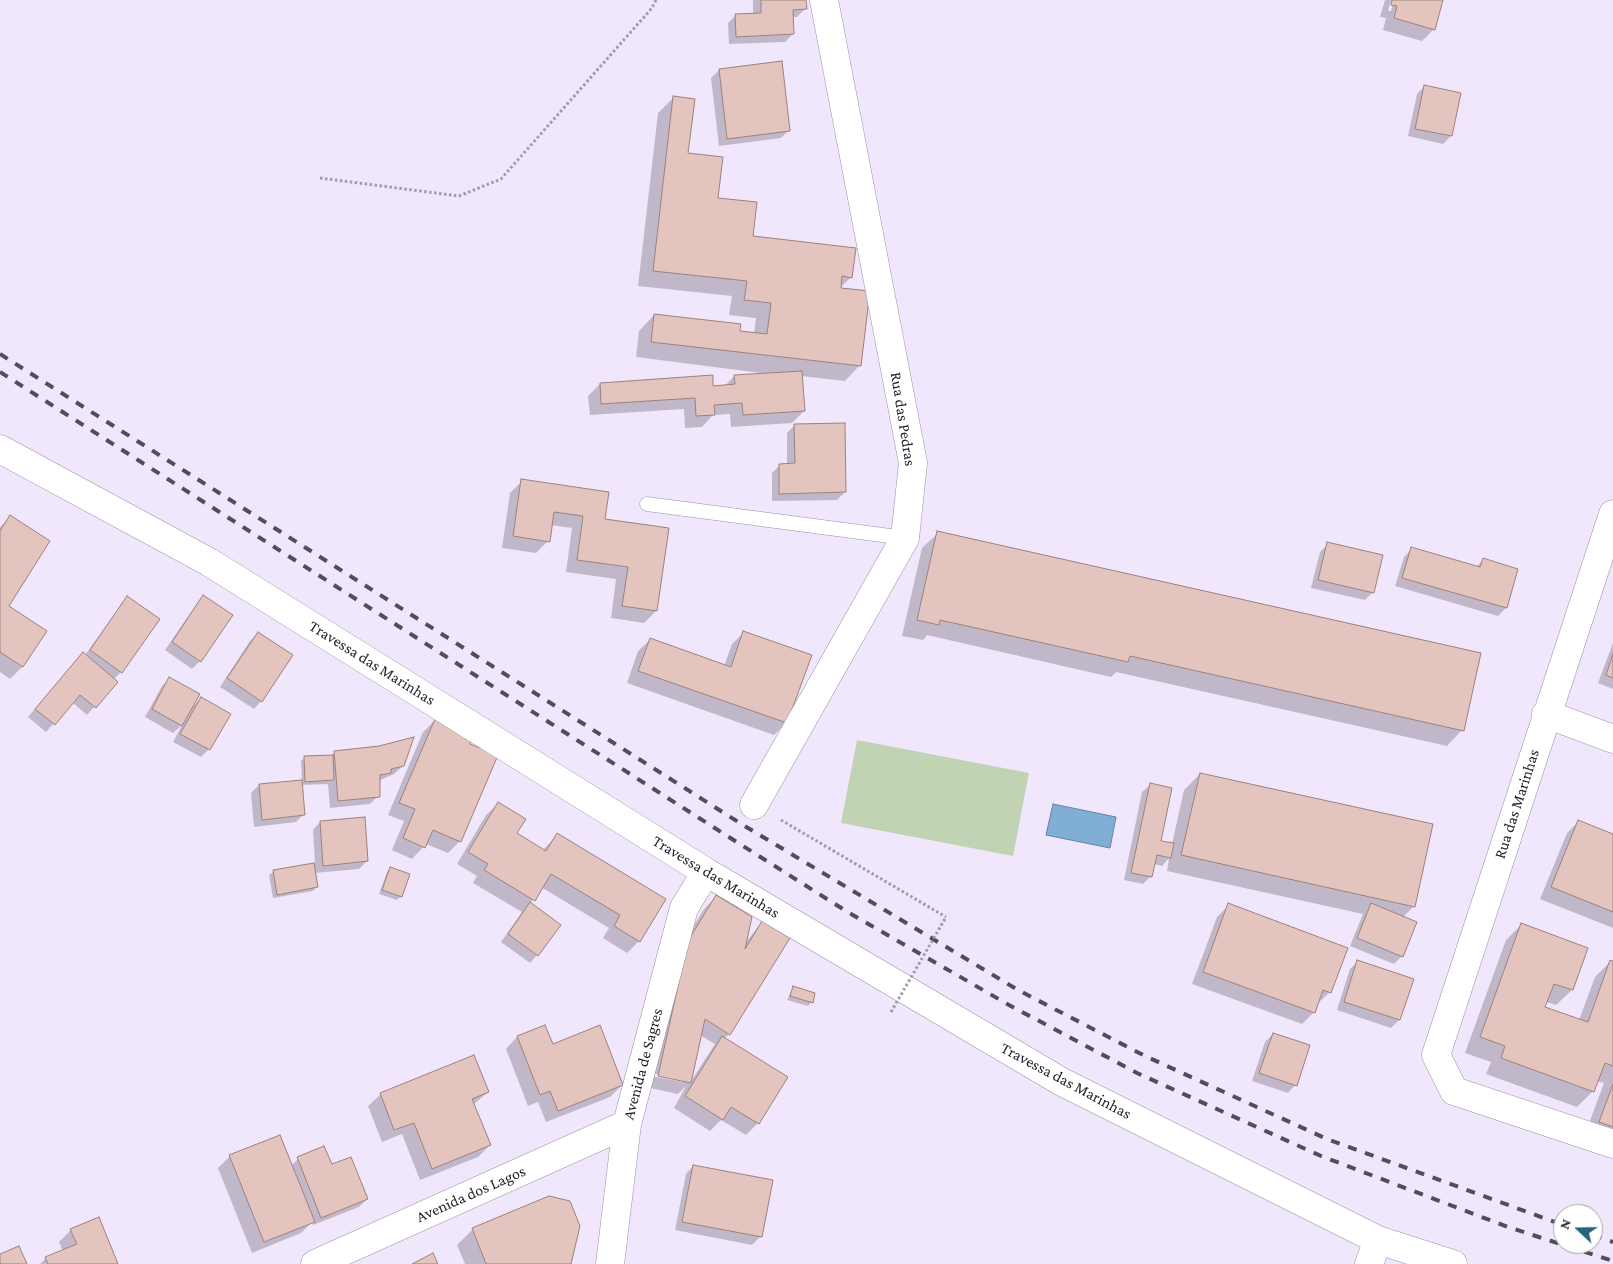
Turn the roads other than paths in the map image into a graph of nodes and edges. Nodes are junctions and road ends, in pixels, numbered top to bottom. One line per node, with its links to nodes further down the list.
1 (824, 0): 5 (street, Rua das Pedras)
2 (0, 449): 9 (street, Travessa das Marinhas)
3 (647, 504): 5 (lane)
4 (1613, 514): 6 (street, Rua das Marinhas)
5 (906, 538): 8 (street, Rua das Pedras)
6 (1546, 714): 7 (street); 11 (street, Rua das Marinhas)
7 (1613, 739)
8 (754, 805)
9 (706, 872): 10 (street, Avenida de Sagres); 12 (street, Travessa das Marinhas)
10 (626, 1124): 13 (street, Avenida dos Lagos); 14 (street, Avenida de Sagres)
11 (1613, 1144)
12 (1374, 1252): 15 (street, Travessa das Marinhas)
13 (315, 1264)
14 (610, 1264)
15 (1453, 1264)

